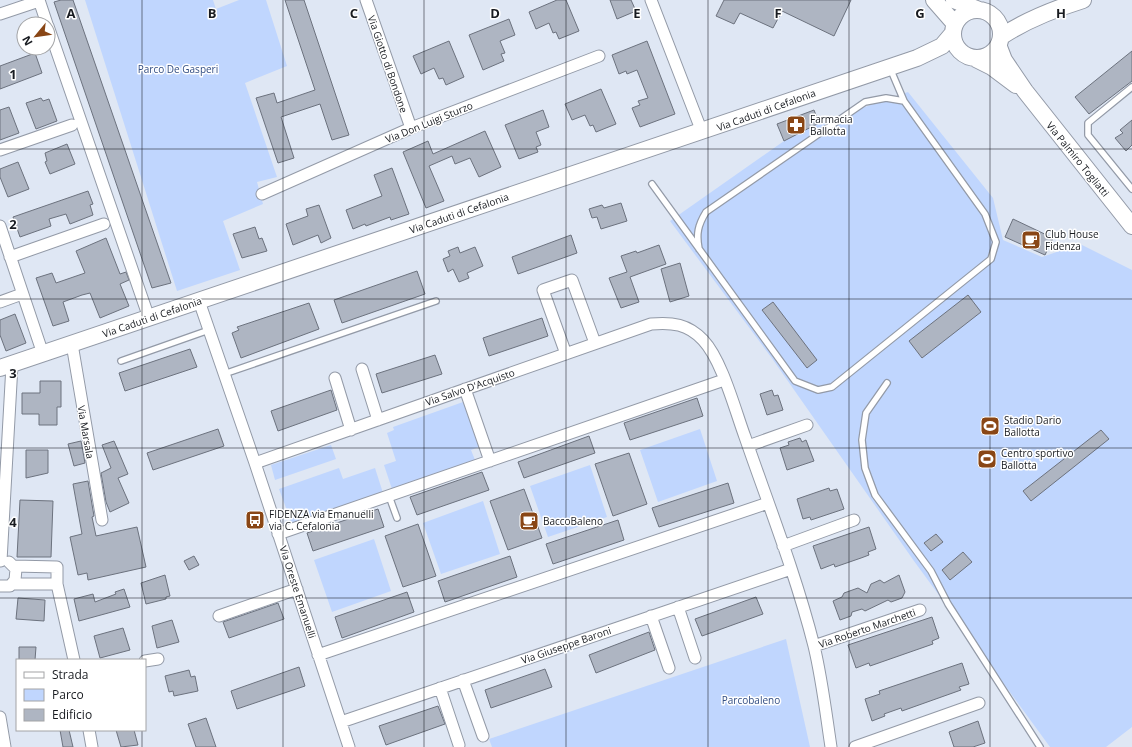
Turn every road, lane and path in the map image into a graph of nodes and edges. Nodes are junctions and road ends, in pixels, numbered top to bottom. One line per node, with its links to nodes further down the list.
1 (366, 0): 23 (street, Via Giotto di Bondone)
2 (651, 0): 24 (street)
3 (934, 0): 12 (street, Via Palmiro Togliatti)
4 (954, 0): 7 (street)
5 (1083, 0): 8 (street)
6 (39, 1): 9 (street); 10 (street)
7 (979, 10): 11 (street); 12 (street)
8 (1045, 12): 11 (street); 13 (street)
9 (0, 14)
10 (45, 16)
11 (995, 18): 13 (street, Via Palmiro Togliatti)
12 (954, 29): 16 (street, Via Palmiro Togliatti); 17 (street, Via Caduti di Cefalonia)
13 (1000, 41): 16 (street); 20 (street, Via Palmiro Togliatti)
14 (56, 48): 38 (street)
15 (598, 56): 23 (street, Via Don Luigi Sturzo)
16 (970, 57): 17 (street, Via Caduti di Cefalonia); 20 (street, Via Palmiro Togliatti)
17 (917, 58): 18 (street, Via Caduti di Cefalonia)
18 (890, 68): 21 (lane); 24 (street, Via Caduti di Cefalonia)
19 (1132, 87): 27 (lane)
20 (1025, 91): 31 (street, Via Palmiro Togliatti)
21 (904, 101): 32 (lane); 32 (lane)
22 (72, 125): 25 (street)
23 (410, 128): 28 (street, Via Don Luigi Sturzo)
24 (702, 132): 35 (street, Via Caduti di Cefalonia)
25 (0, 150)
26 (652, 184): 32 (lane)
27 (1132, 189)
28 (262, 194)
29 (104, 224): 33 (street)
30 (0, 226): 33 (street)
31 (1132, 226)
32 (699, 249)
33 (10, 257): 34 (street)
34 (22, 294): 37 (street); 43 (street)
35 (199, 301): 38 (street, Via Caduti di Cefalonia); 40 (street, Via Oreste Emanuelli)
36 (436, 301): 48 (lane)
37 (0, 302)
38 (149, 318): 42 (street, Via Caduti di Cefalonia)
39 (687, 327): 41 (street, Via Salvo D'Acquisto); 50 (street, Via Roberto Marchetti)
40 (209, 330): 45 (lane); 48 (street, Via Oreste Emanuelli)
41 (595, 343): 44 (street, Via Salvo D'Acquisto); 44 (street)
42 (72, 344): 43 (street, Via Caduti di Cefalonia); 62 (street, Via Marsala)
43 (43, 354): 46 (street, Via Caduti di Cefalonia)
44 (566, 354): 52 (street, Via Salvo D'Acquisto)
45 (121, 361)
46 (6, 366): 66 (street)
47 (362, 369): 53 (street)
48 (224, 374): 58 (street, Via Oreste Emanuelli)
49 (335, 378): 55 (street)
50 (724, 380): 56 (street, Via Roberto Marchetti); 57 (street)
51 (887, 383): 97 (lane)
52 (465, 389): 53 (street, Via Salvo D'Acquisto); 57 (street)
53 (378, 420): 55 (street, Via Salvo D'Acquisto)
54 (808, 424): 56 (street)
55 (351, 430): 58 (street, Via Salvo D'Acquisto)
56 (748, 446): 60 (street, Via Roberto Marchetti)
57 (490, 461): 59 (street)
58 (255, 463): 64 (street, Via Oreste Emanuelli)
59 (389, 496): 61 (lane); 64 (street)
60 (768, 503): 65 (street, Via Roberto Marchetti); 78 (street)
61 (397, 518)
62 (102, 520)
63 (854, 520): 65 (street)
64 (278, 534): 72 (street, Via Oreste Emanuelli)
65 (783, 546): 68 (street, Via Roberto Marchetti)
66 (0, 561): 67 (street)
67 (14, 566): 69 (street); 70 (street)
68 (791, 569): 73 (street, Via Giuseppe Baroni); 77 (street, Via Roberto Marchetti)
69 (13, 584): 70 (street); 71 (street)
70 (57, 584): 80 (street)
71 (0, 586)
72 (297, 590): 75 (street); 78 (street, Via Oreste Emanuelli)
73 (678, 607): 76 (street, Via Giuseppe Baroni); 79 (street)
74 (920, 610): 77 (street, Via Roberto Marchetti)
75 (219, 616)
76 (651, 616): 83 (street); 84 (street, Via Giuseppe Baroni)
77 (814, 646): 95 (street, Via Roberto Marchetti)
78 (318, 655): 88 (street, Via Oreste Emanuelli)
79 (695, 658)
80 (74, 659)
81 (158, 659): 82 (street)
82 (146, 661)
83 (669, 668)
84 (463, 680): 85 (street, Via Giuseppe Baroni); 90 (street)
85 (440, 688): 88 (street, Via Giuseppe Baroni); 91 (street)
86 (980, 703): 96 (street)
87 (0, 717): 92 (street)
88 (341, 722): 94 (street, Via Oreste Emanuelli)
89 (88, 731): 93 (street)
90 (482, 736)
91 (459, 745)
92 (5, 747)
93 (92, 747)
94 (349, 747)
95 (831, 747)
96 (855, 747)
97 (1040, 747)

